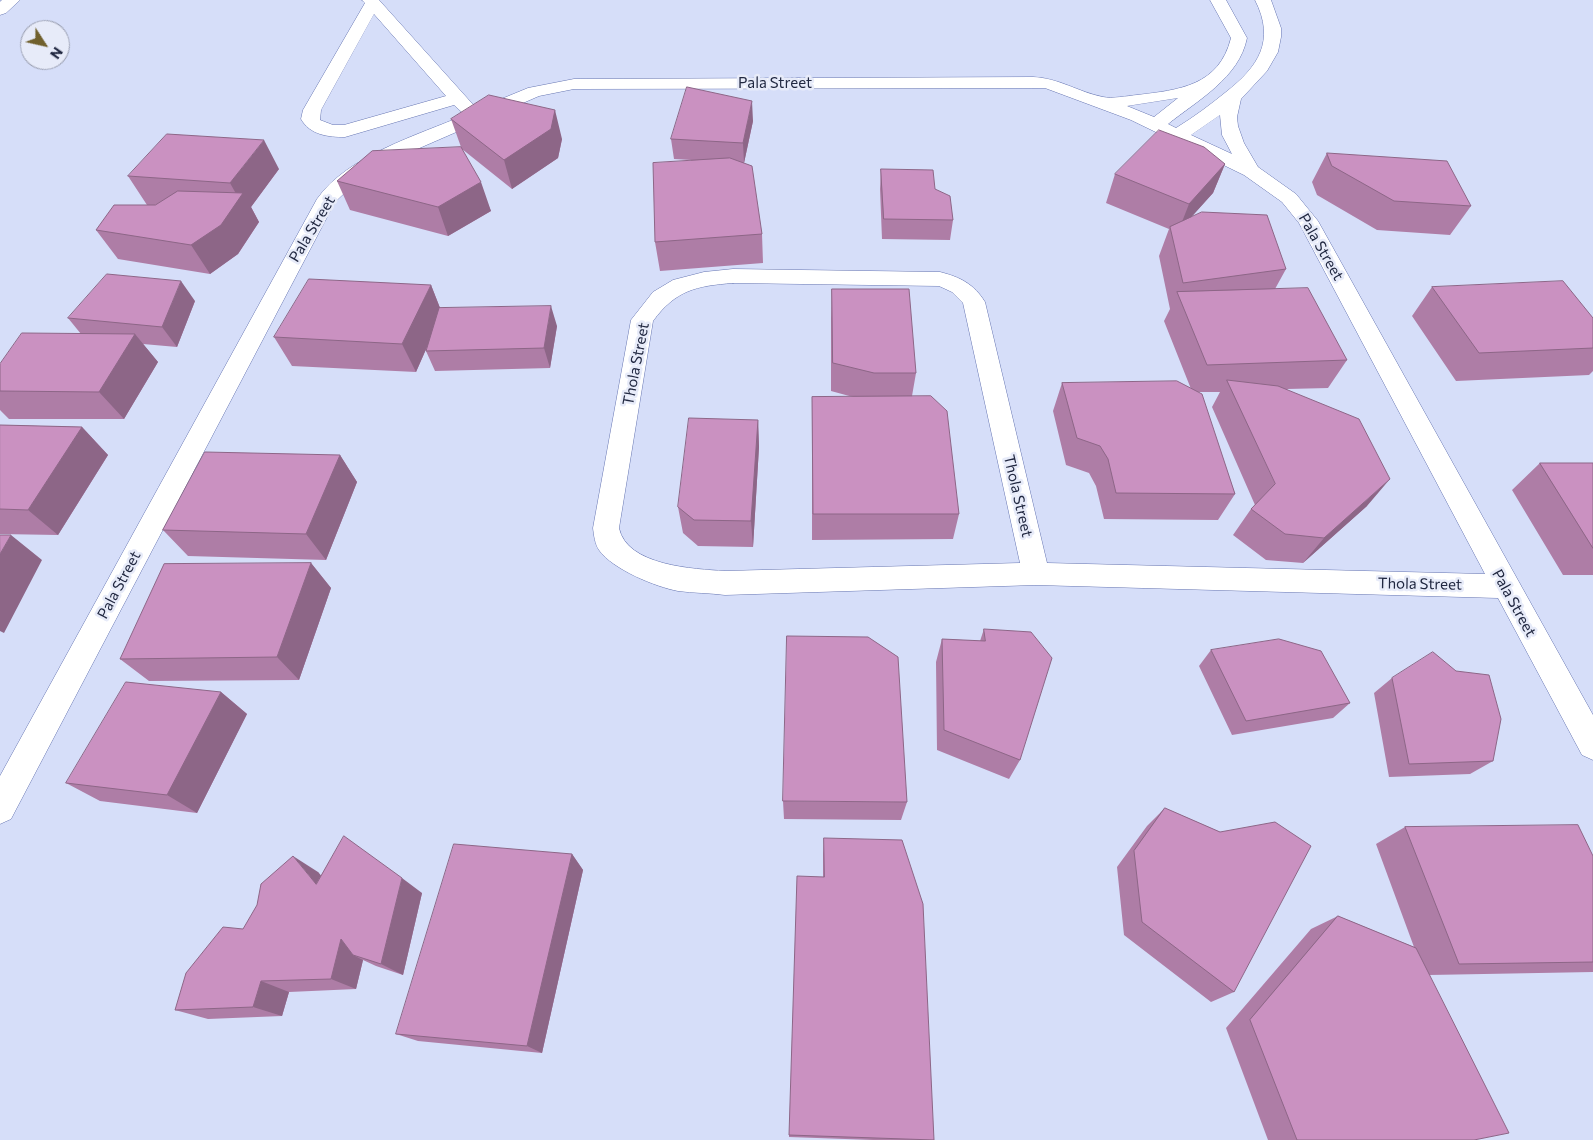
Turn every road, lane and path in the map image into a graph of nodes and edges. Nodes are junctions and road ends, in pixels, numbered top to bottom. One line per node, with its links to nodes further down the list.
1 (12, 0): 5 (street)
2 (1218, 0): 6 (street)
3 (1263, 0): 7 (street)
4 (371, 2): 8 (street); 8 (street)
5 (0, 10)
6 (1204, 87): 9 (street); 11 (street)
7 (1233, 95): 12 (street); 13 (street)
8 (457, 99): 10 (street)
9 (1101, 102): 10 (street, Pala Street); 11 (street, Pala Street)
10 (474, 117): 17 (street, Pala Street)
11 (1157, 124): 12 (street, Pala Street)
12 (1176, 136): 13 (street, Pala Street)
13 (1251, 171): 15 (street, Pala Street)
14 (1036, 574): 14 (street, Thola Street); 15 (street, Thola Street)
15 (1504, 586): 16 (street, Pala Street)
16 (1593, 745)
17 (0, 808)

